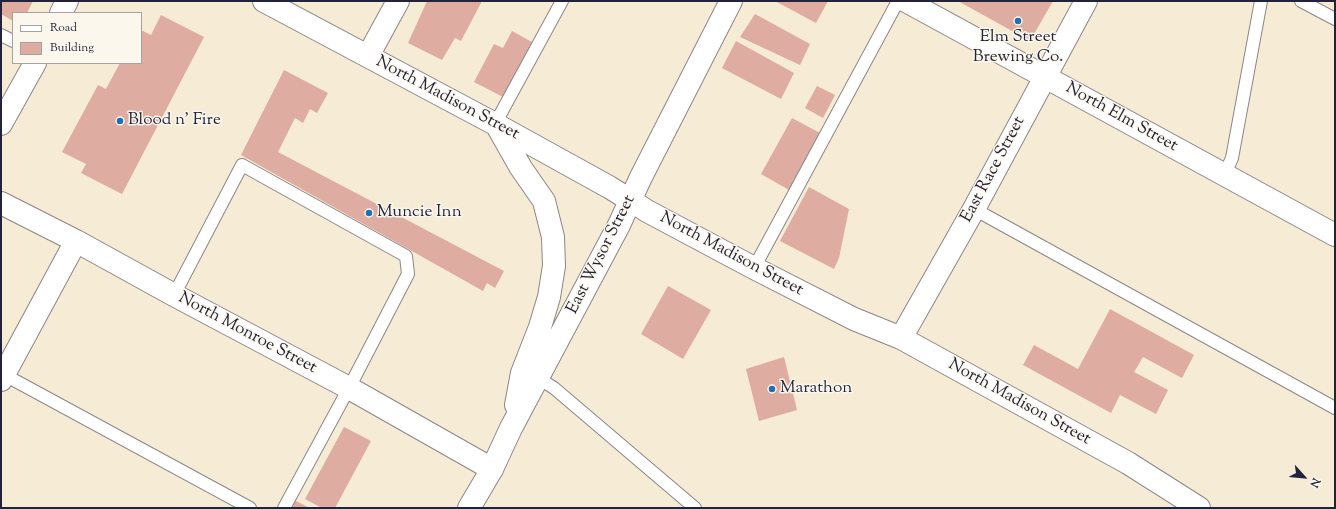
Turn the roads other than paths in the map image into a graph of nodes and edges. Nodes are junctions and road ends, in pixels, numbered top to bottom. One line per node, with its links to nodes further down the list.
1 (67, 1): 11 (street)
2 (264, 1): 15 (street, North Madison Street)
3 (398, 1): 15 (street)
4 (562, 1): 19 (lane)
5 (731, 1): 21 (street, East Wysor Street)
6 (898, 1): 26 (lane)
7 (906, 1): 17 (street, North Elm Street)
8 (1086, 1): 17 (street, East Race Street)
9 (1261, 1): 20 (lane)
10 (1301, 1): 12 (lane)
11 (62, 12)
12 (1335, 19)
13 (1, 35): 14 (lane)
14 (12, 40)
15 (368, 56): 19 (street, North Madison Street)
16 (34, 64): 18 (street)
17 (1045, 77): 20 (street, North Elm Street); 23 (street, East Race Street)
18 (1, 124)
19 (495, 124): 21 (street, North Madison Street); 33 (street)
20 (1225, 174): 24 (street, North Elm Street)
21 (630, 200): 26 (street, North Madison Street); 30 (street, East Wysor Street)
22 (1, 203): 25 (street, North Monroe Street)
23 (974, 209): 28 (street, East Race Street); 32 (lane)
24 (1335, 235)
25 (76, 241): 27 (street, North Monroe Street); 29 (street)
26 (754, 268): 28 (street, North Madison Street)
27 (174, 295): 31 (street, North Monroe Street); 31 (lane)
28 (901, 338): 39 (street, North Madison Street)
29 (2, 376): 35 (lane)
30 (538, 378): 33 (street, East Wysor Street); 38 (lane)
31 (349, 388): 34 (street, North Monroe Street); 36 (lane)
32 (1335, 408)
33 (512, 428): 34 (street, East Wysor Street)
34 (492, 468): 37 (street, East Wysor Street)
35 (250, 508)
36 (284, 508)
37 (469, 508)
38 (695, 508)
39 (1199, 508)

